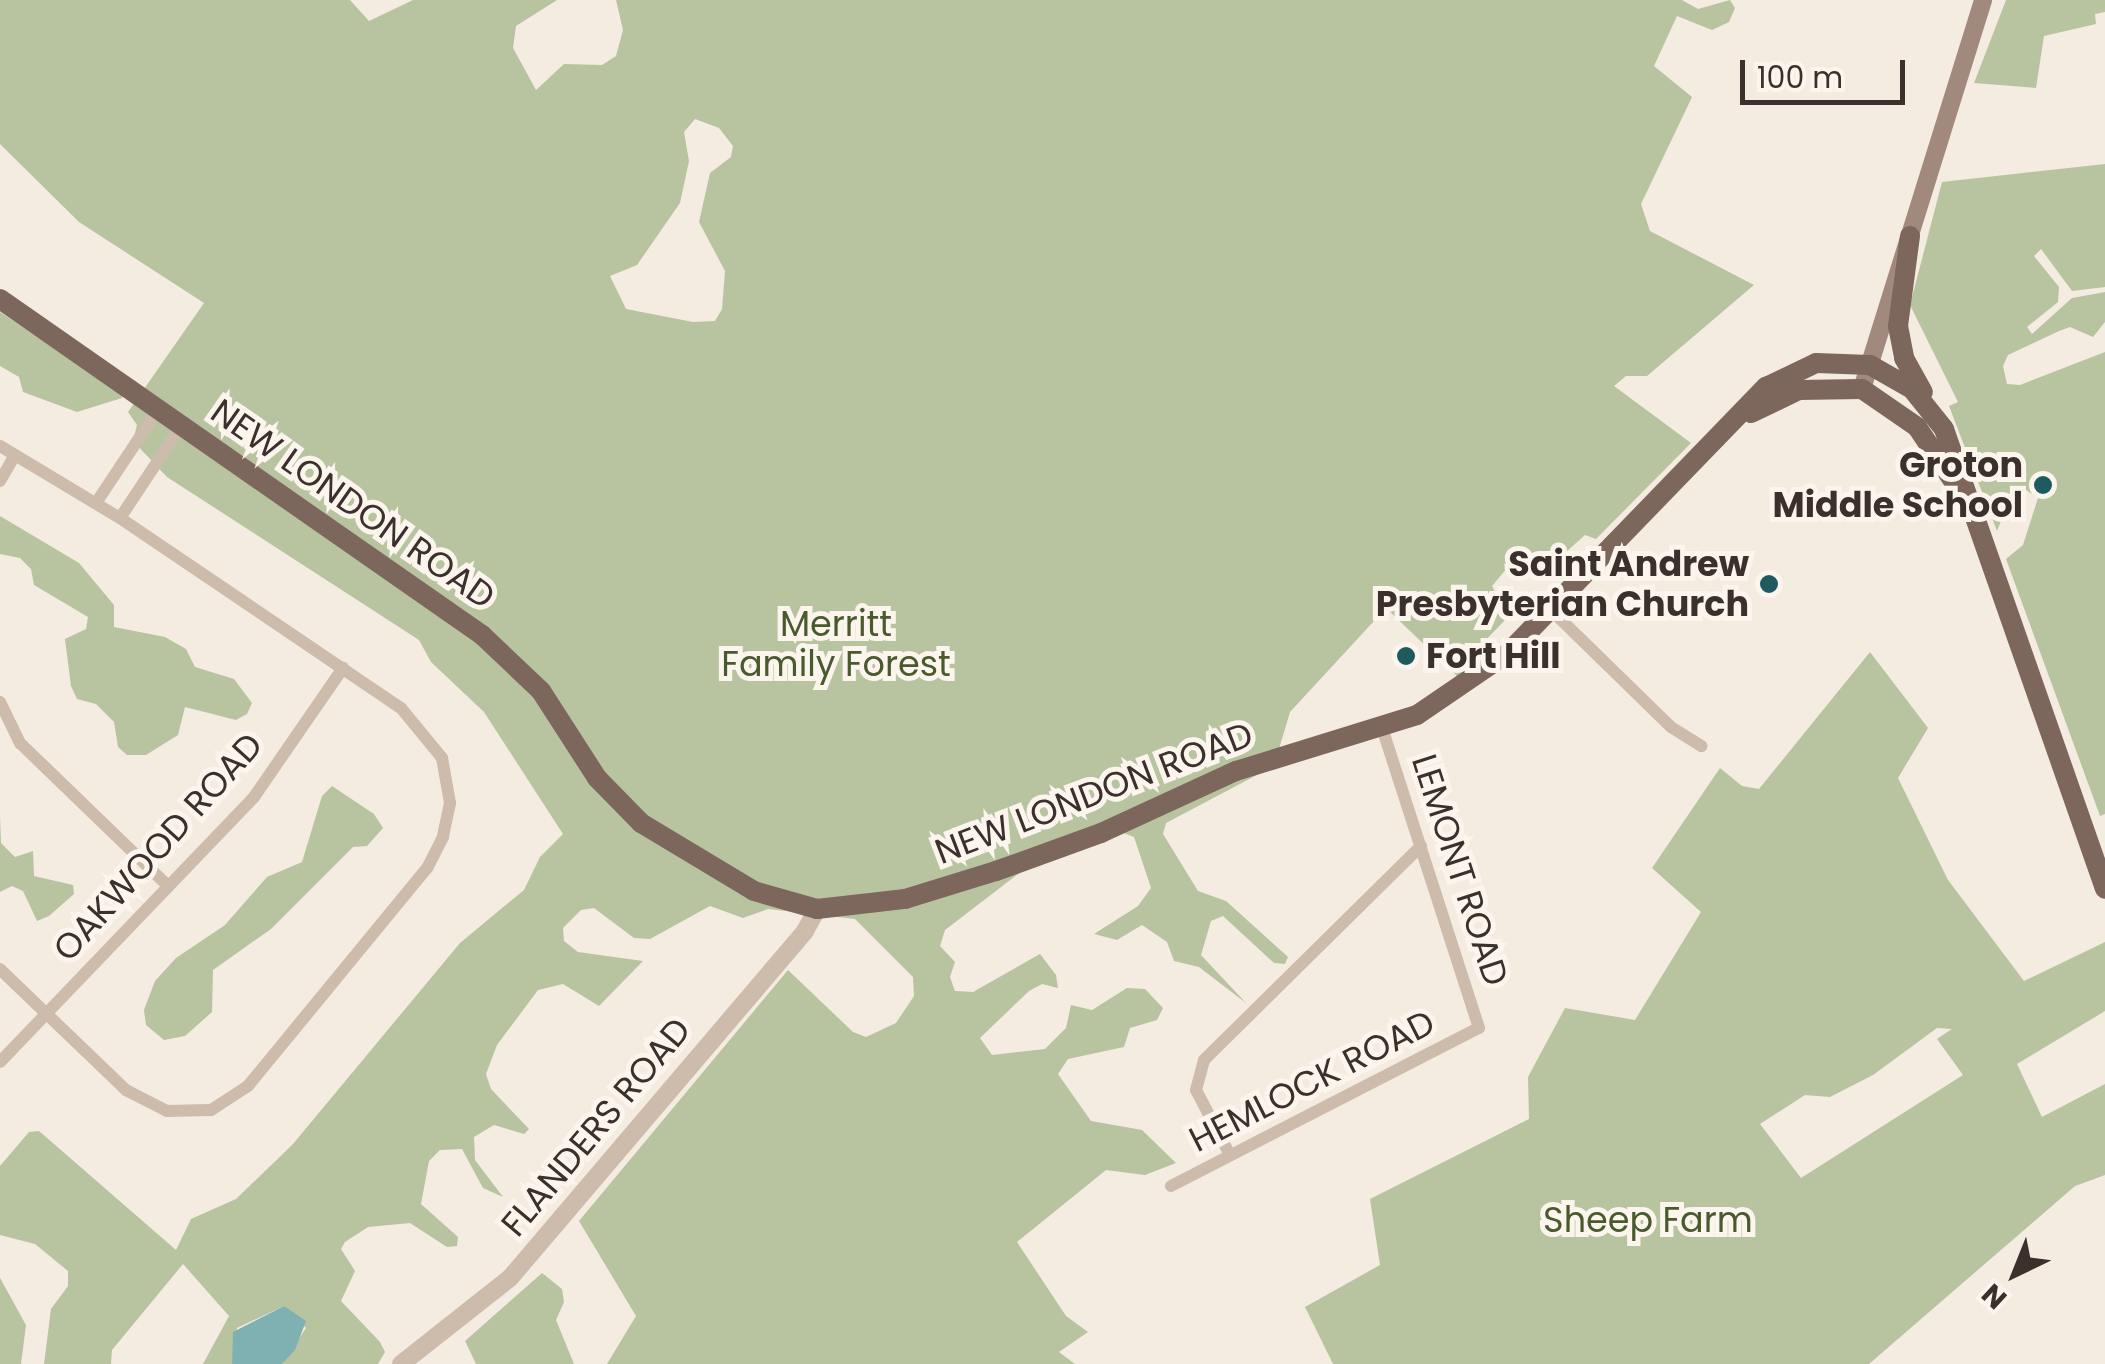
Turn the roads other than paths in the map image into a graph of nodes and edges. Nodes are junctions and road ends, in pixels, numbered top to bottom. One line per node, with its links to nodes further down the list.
1 (1983, 0): 2 (main road)
2 (1910, 236): 4 (main road); 7 (main road)
3 (0, 299): 6 (main road, NEW LONDON ROAD)
4 (1870, 365): 5 (main road); 7 (main road); 9 (main road)
5 (1862, 389): 9 (main road); 14 (main road)
6 (159, 408): 8 (main road, NEW LONDON ROAD); 13 (street)
7 (1934, 411): 14 (main road)
8 (184, 424): 15 (street); 24 (main road, NEW LONDON ROAD)
9 (1715, 442): 16 (main road, NEW LONDON ROAD)
10 (0, 446): 11 (street)
11 (15, 455): 12 (street); 13 (street)
12 (0, 481)
13 (96, 504): 15 (street)
14 (1972, 514): 23 (main road)
15 (120, 518): 17 (street)
16 (1550, 610): 19 (main road, NEW LONDON ROAD); 20 (street)
17 (343, 668): 22 (street, OAKWOOD ROAD); 26 (street)
18 (0, 702): 22 (street)
19 (1382, 730): 21 (street, LEMONT ROAD); 24 (main road, NEW LONDON ROAD)
20 (1701, 746)
21 (1421, 846): 27 (street, LEMONT ROAD); 29 (street)
22 (167, 885): 26 (street, OAKWOOD ROAD)
23 (2105, 889)
24 (816, 909): 31 (street, FLANDERS ROAD)
25 (0, 969): 26 (street)
26 (46, 1013): 28 (street, OAKWOOD ROAD)
27 (1479, 1028): 29 (street, HEMLOCK ROAD)
28 (0, 1062)
29 (1230, 1156): 30 (street, HEMLOCK ROAD)
30 (1172, 1186)
31 (401, 1364)

